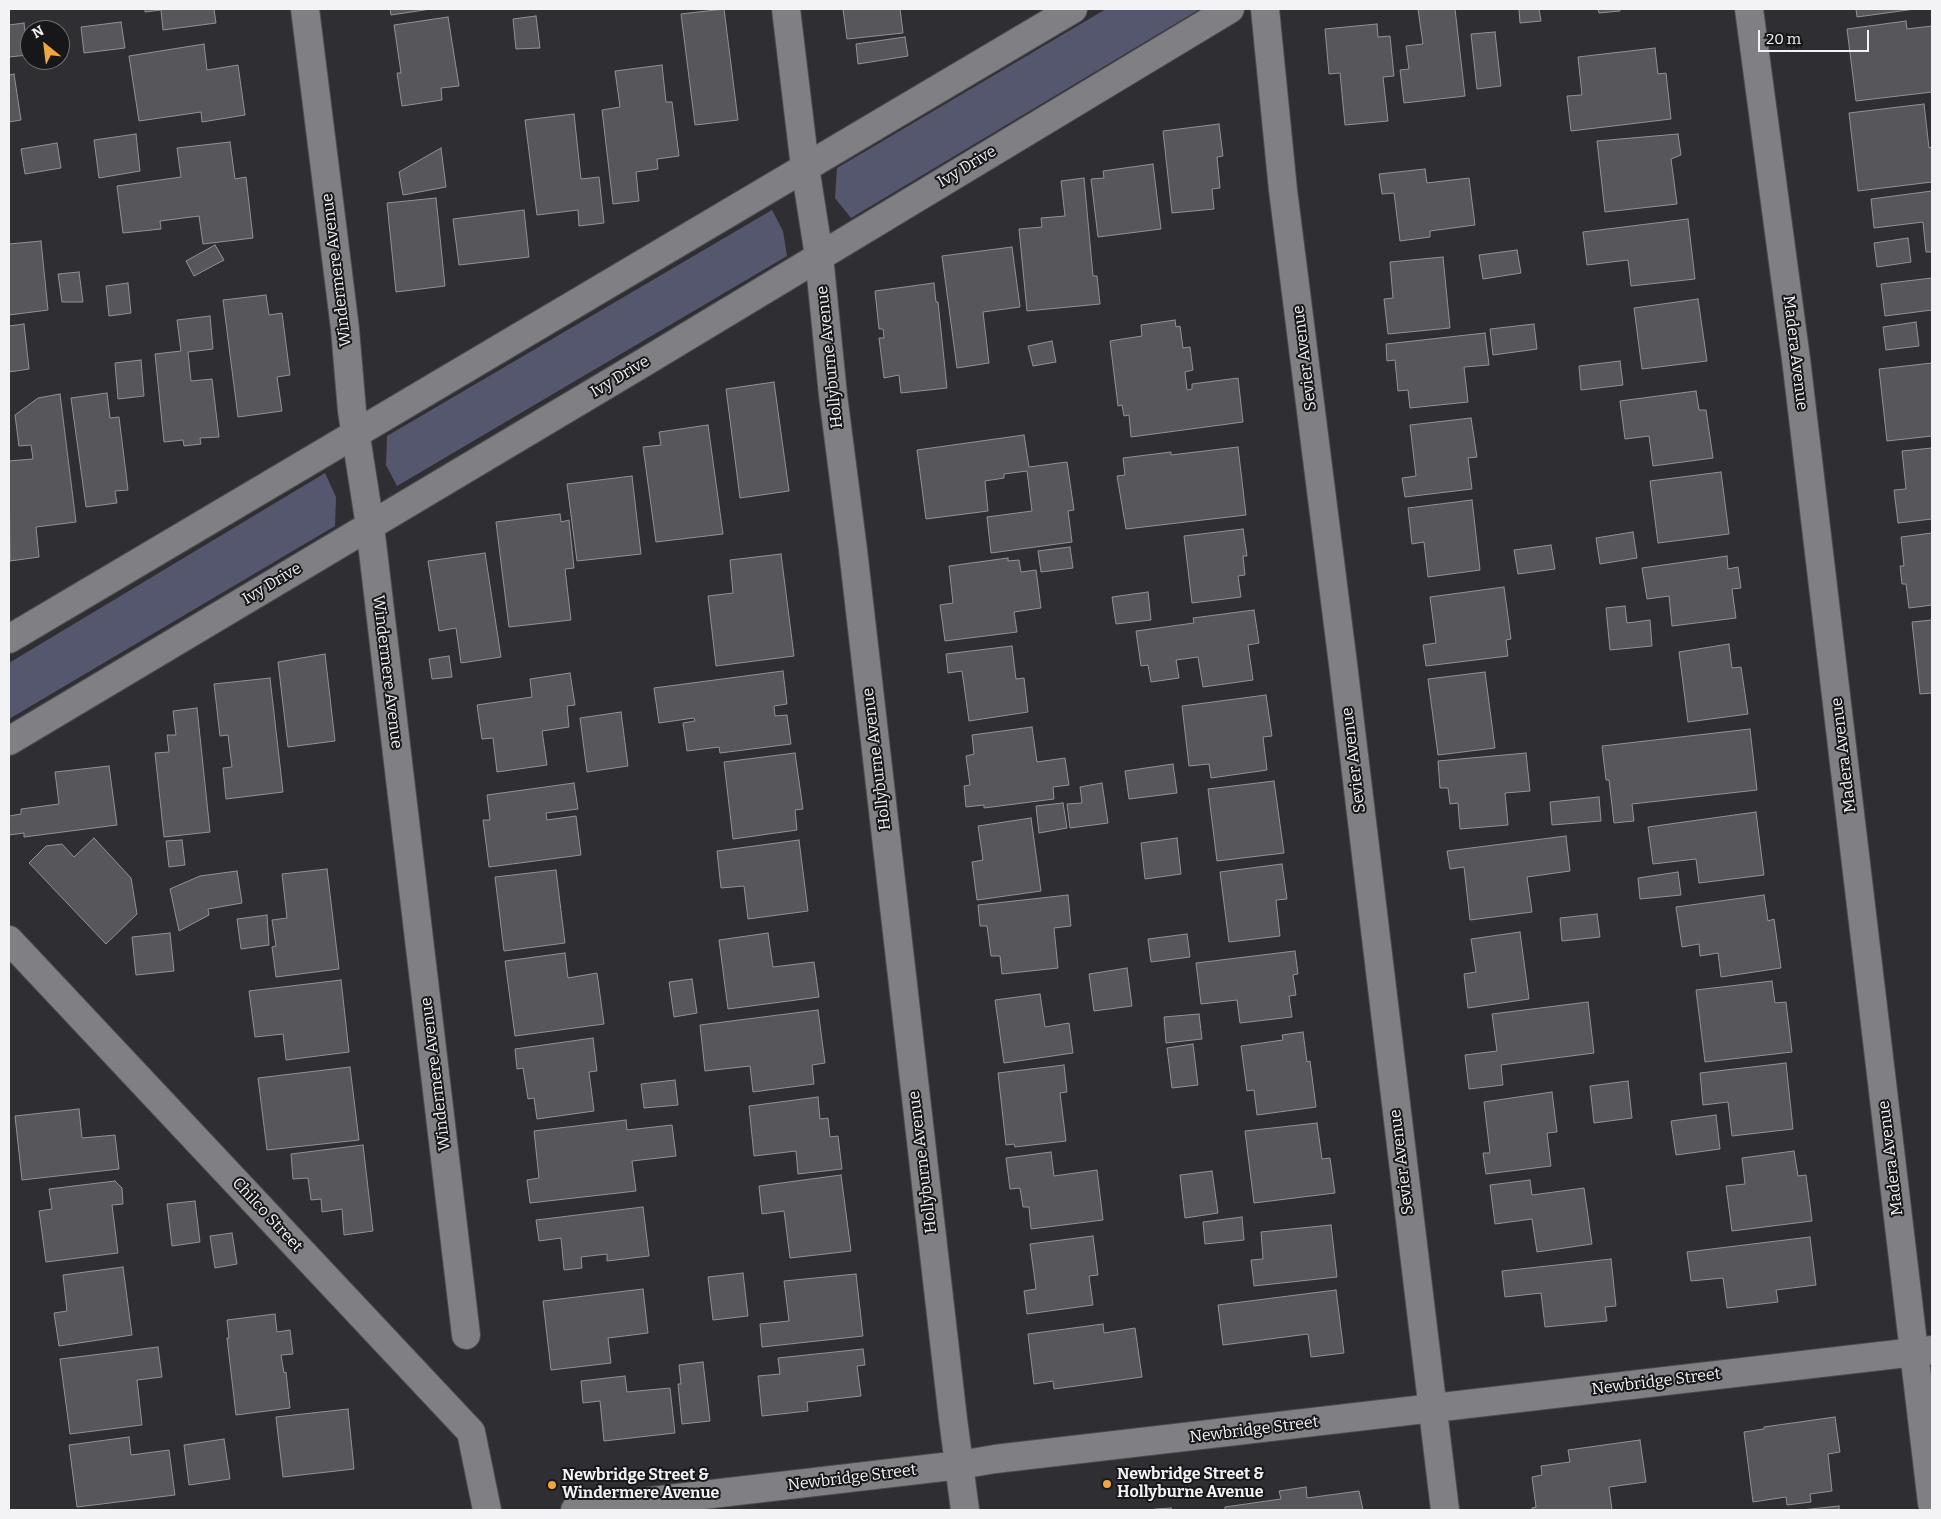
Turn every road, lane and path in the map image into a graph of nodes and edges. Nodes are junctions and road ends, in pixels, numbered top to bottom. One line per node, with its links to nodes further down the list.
1 (305, 9): 9 (street, Windermere Avenue)
2 (786, 9): 7 (street, Hollyburne Avenue)
3 (1073, 9): 7 (street)
4 (1230, 9): 8 (street, Ivy Drive)
5 (1266, 9): 16 (street, Sevier Avenue)
6 (1749, 9): 15 (street, Madera Avenue)
7 (805, 167): 8 (street, Hollyburne Avenue); 9 (street)
8 (819, 256): 10 (street, Ivy Drive); 17 (street, Hollyburne Avenue)
9 (355, 434): 10 (street, Windermere Avenue); 11 (street)
10 (370, 526): 12 (street, Ivy Drive); 14 (street, Windermere Avenue)
11 (9, 639)
12 (9, 741)
13 (9, 940): 19 (street, Chilco Street)
14 (466, 1335)
15 (1924, 1351): 16 (street, Newbridge Street); 18 (street, Madera Avenue)
16 (1432, 1408): 17 (street, Newbridge Street); 22 (street, Sevier Avenue)
17 (960, 1465): 20 (street, Newbridge Street); 21 (street, Hollyburne Avenue)
18 (1932, 1503)
19 (487, 1510)
20 (575, 1510)
21 (965, 1510)
22 (1444, 1510)

